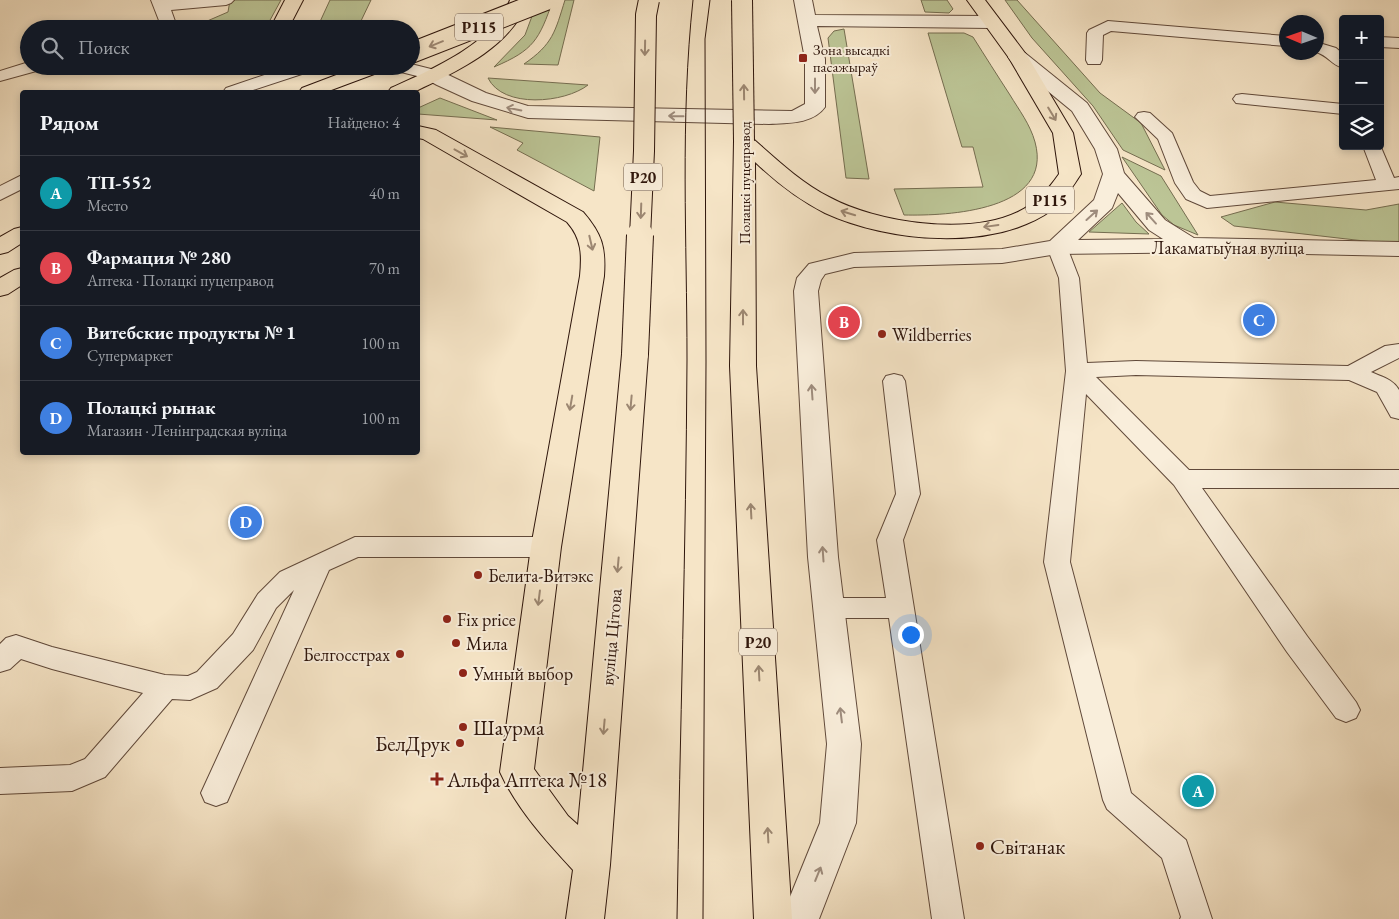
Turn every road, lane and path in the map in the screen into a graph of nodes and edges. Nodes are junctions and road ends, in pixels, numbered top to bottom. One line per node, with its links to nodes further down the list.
1 (226, 0): 9 (lane)
2 (294, 0): 11 (main road)
3 (519, 0): 27 (main road, Р115)
4 (546, 0): 18 (main road, Р115, one-way to 18, bridge)
5 (649, 0): 65 (main road, вуліца Цітова / Р20, one-way to 65, bridge)
6 (742, 0): 35 (main road, Полацкі пуцеправод, one-way to 6, bridge)
7 (804, 0): 12 (street)
8 (976, 0): 13 (main road, Р115)
9 (160, 3): 10 (lane)
10 (166, 20)
11 (284, 20)
12 (807, 20): 13 (street); 27 (street, one-way to 27)
13 (991, 22): 19 (main road, Р115)
14 (1279, 40): 20 (lane)
15 (1384, 42): 16 (lane)
16 (1399, 43)
17 (1330, 46): 21 (lane)
18 (420, 49)
19 (1018, 57): 35 (main road, Р115, one-way to 35); 37 (street)
20 (1094, 60)
21 (1341, 60)
22 (20, 70): 26 (lane)
23 (282, 75): 28 (lane)
24 (354, 75): 29 (main road)
25 (417, 75): 27 (lane)
26 (0, 76)
27 (426, 79): 30 (main road, Р115)
28 (238, 90)
29 (314, 90)
30 (402, 90)
31 (1242, 99): 32 (lane)
32 (1339, 109)
33 (1144, 117): 40 (lane)
34 (420, 132): 56 (main road, one-way to 56)
35 (744, 141): 67 (main road, Полацкі пуцеправод / Р20, one-way to 35)
36 (1374, 150): 40 (lane)
37 (1114, 174): 43 (street, one-way to 37); 45 (street, one-way to 37)
38 (0, 177): 39 (lane)
39 (20, 183): 41 (lane)
40 (1393, 183)
41 (0, 194)
42 (20, 235): 44 (main road)
43 (1190, 246): 45 (street, Лакаматыўная вуліца); 46 (street, Лакаматыўная вуліца)
44 (0, 247)
45 (1057, 247): 50 (lane); 58 (street, Лакаматыўная вуліца, one-way to 45)
46 (1399, 249)
47 (20, 276): 48 (main road)
48 (0, 289)
49 (1399, 352): 51 (lane)
50 (1077, 370): 51 (lane); 54 (lane); 70 (lane)
51 (1352, 373): 53 (lane)
52 (894, 381): 59 (lane)
53 (1399, 411)
54 (1183, 479): 55 (lane); 62 (lane)
55 (1399, 479)
56 (546, 547): 57 (lane); 65 (main road, one-way to 65)
57 (319, 564): 61 (lane); 64 (lane)
58 (828, 608): 59 (lane); 68 (street, Лакаматыўная вуліца, one-way to 58)
59 (901, 608): 69 (lane)
60 (0, 661): 61 (lane)
61 (165, 687): 63 (lane)
62 (1346, 710)
63 (0, 781)
64 (216, 793)
65 (592, 864): 66 (main road, вуліца Цітова / Р20)
66 (585, 919)
67 (772, 919)
68 (800, 919)
69 (948, 919)
70 (1196, 919)

